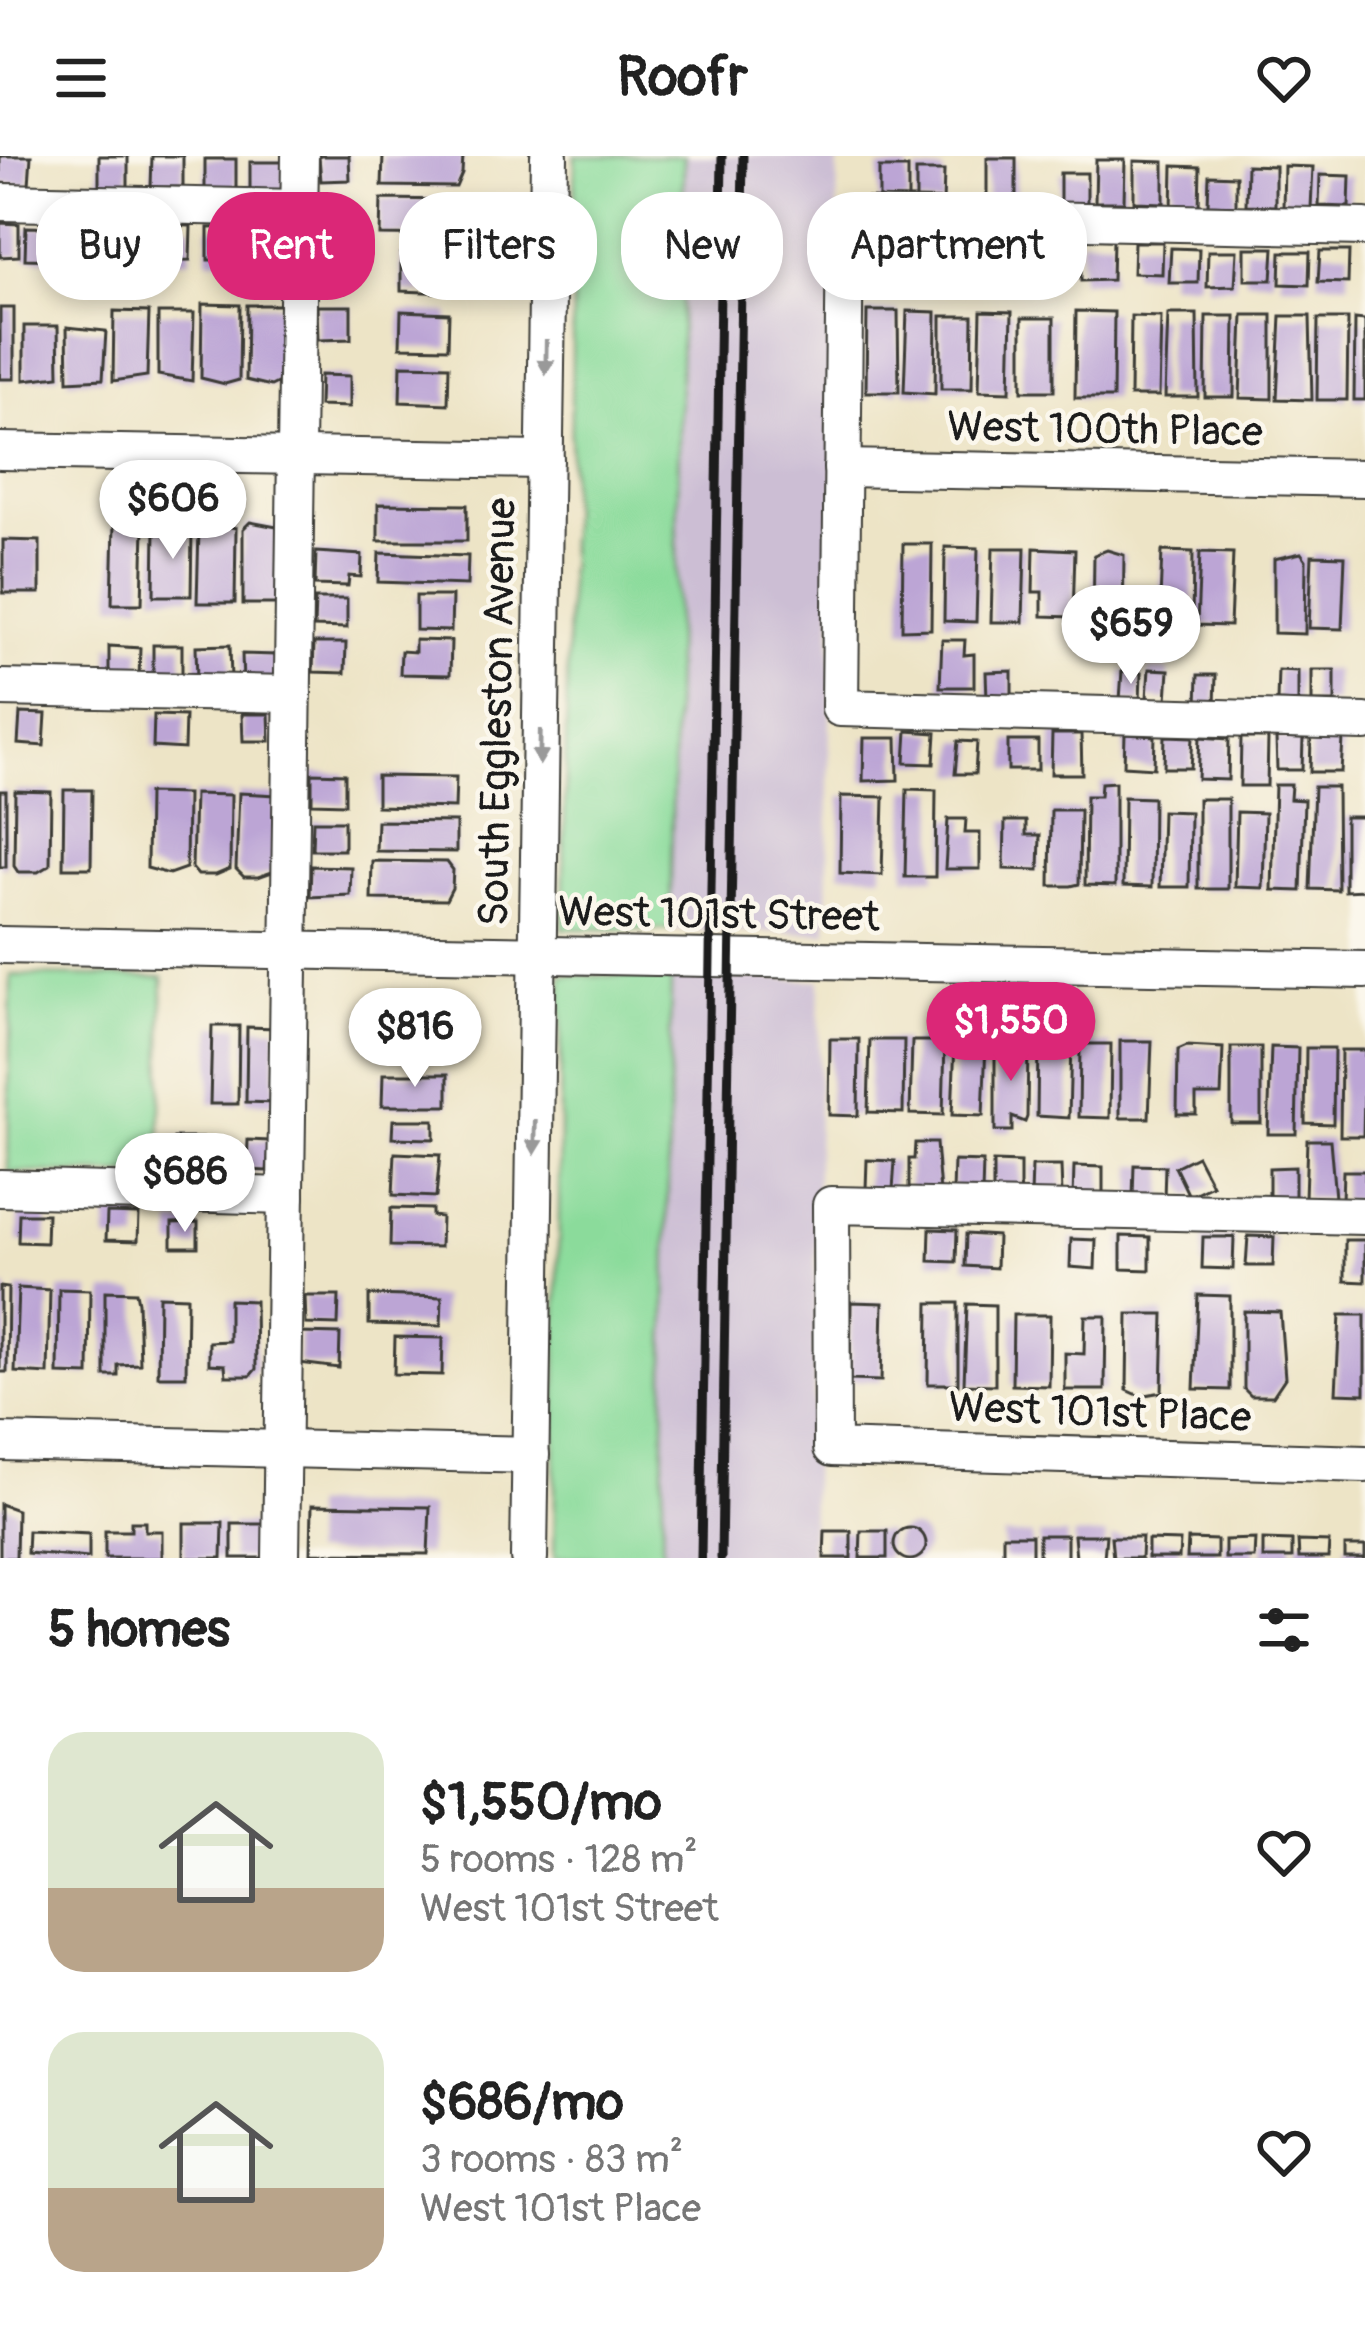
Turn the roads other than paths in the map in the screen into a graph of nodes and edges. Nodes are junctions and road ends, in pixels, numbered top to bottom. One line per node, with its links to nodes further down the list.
1 (300, 156): 3 (street)
2 (549, 156): 10 (street, South Eggleston Avenue, one-way to 10)
3 (299, 192)
4 (0, 202): 5 (street)
5 (207, 206)
6 (1365, 226): 11 (street)
7 (298, 300): 9 (street)
8 (0, 451): 9 (street)
9 (296, 456): 10 (street); 14 (street)
10 (544, 460): 18 (street, South Eggleston Avenue, one-way to 18)
11 (842, 468): 12 (street, West 100th Place); 15 (street)
12 (1365, 478)
13 (0, 688): 14 (street)
14 (292, 694): 17 (street)
15 (1365, 722)
16 (0, 945): 17 (street, West 101st Street)
17 (289, 950): 18 (street, West 101st Street); 21 (street)
18 (538, 955): 19 (street, West 101st Street); 25 (street, South Eggleston Avenue, one-way to 25)
19 (1365, 970)
20 (0, 1188): 21 (street)
21 (286, 1196): 24 (street)
22 (1365, 1216): 26 (street, West 101st Place)
23 (0, 1442): 24 (street)
24 (283, 1449): 25 (street); 27 (street)
25 (531, 1455): 28 (street, South Eggleston Avenue)
26 (1365, 1464)
27 (281, 1558)
28 (529, 1558)

